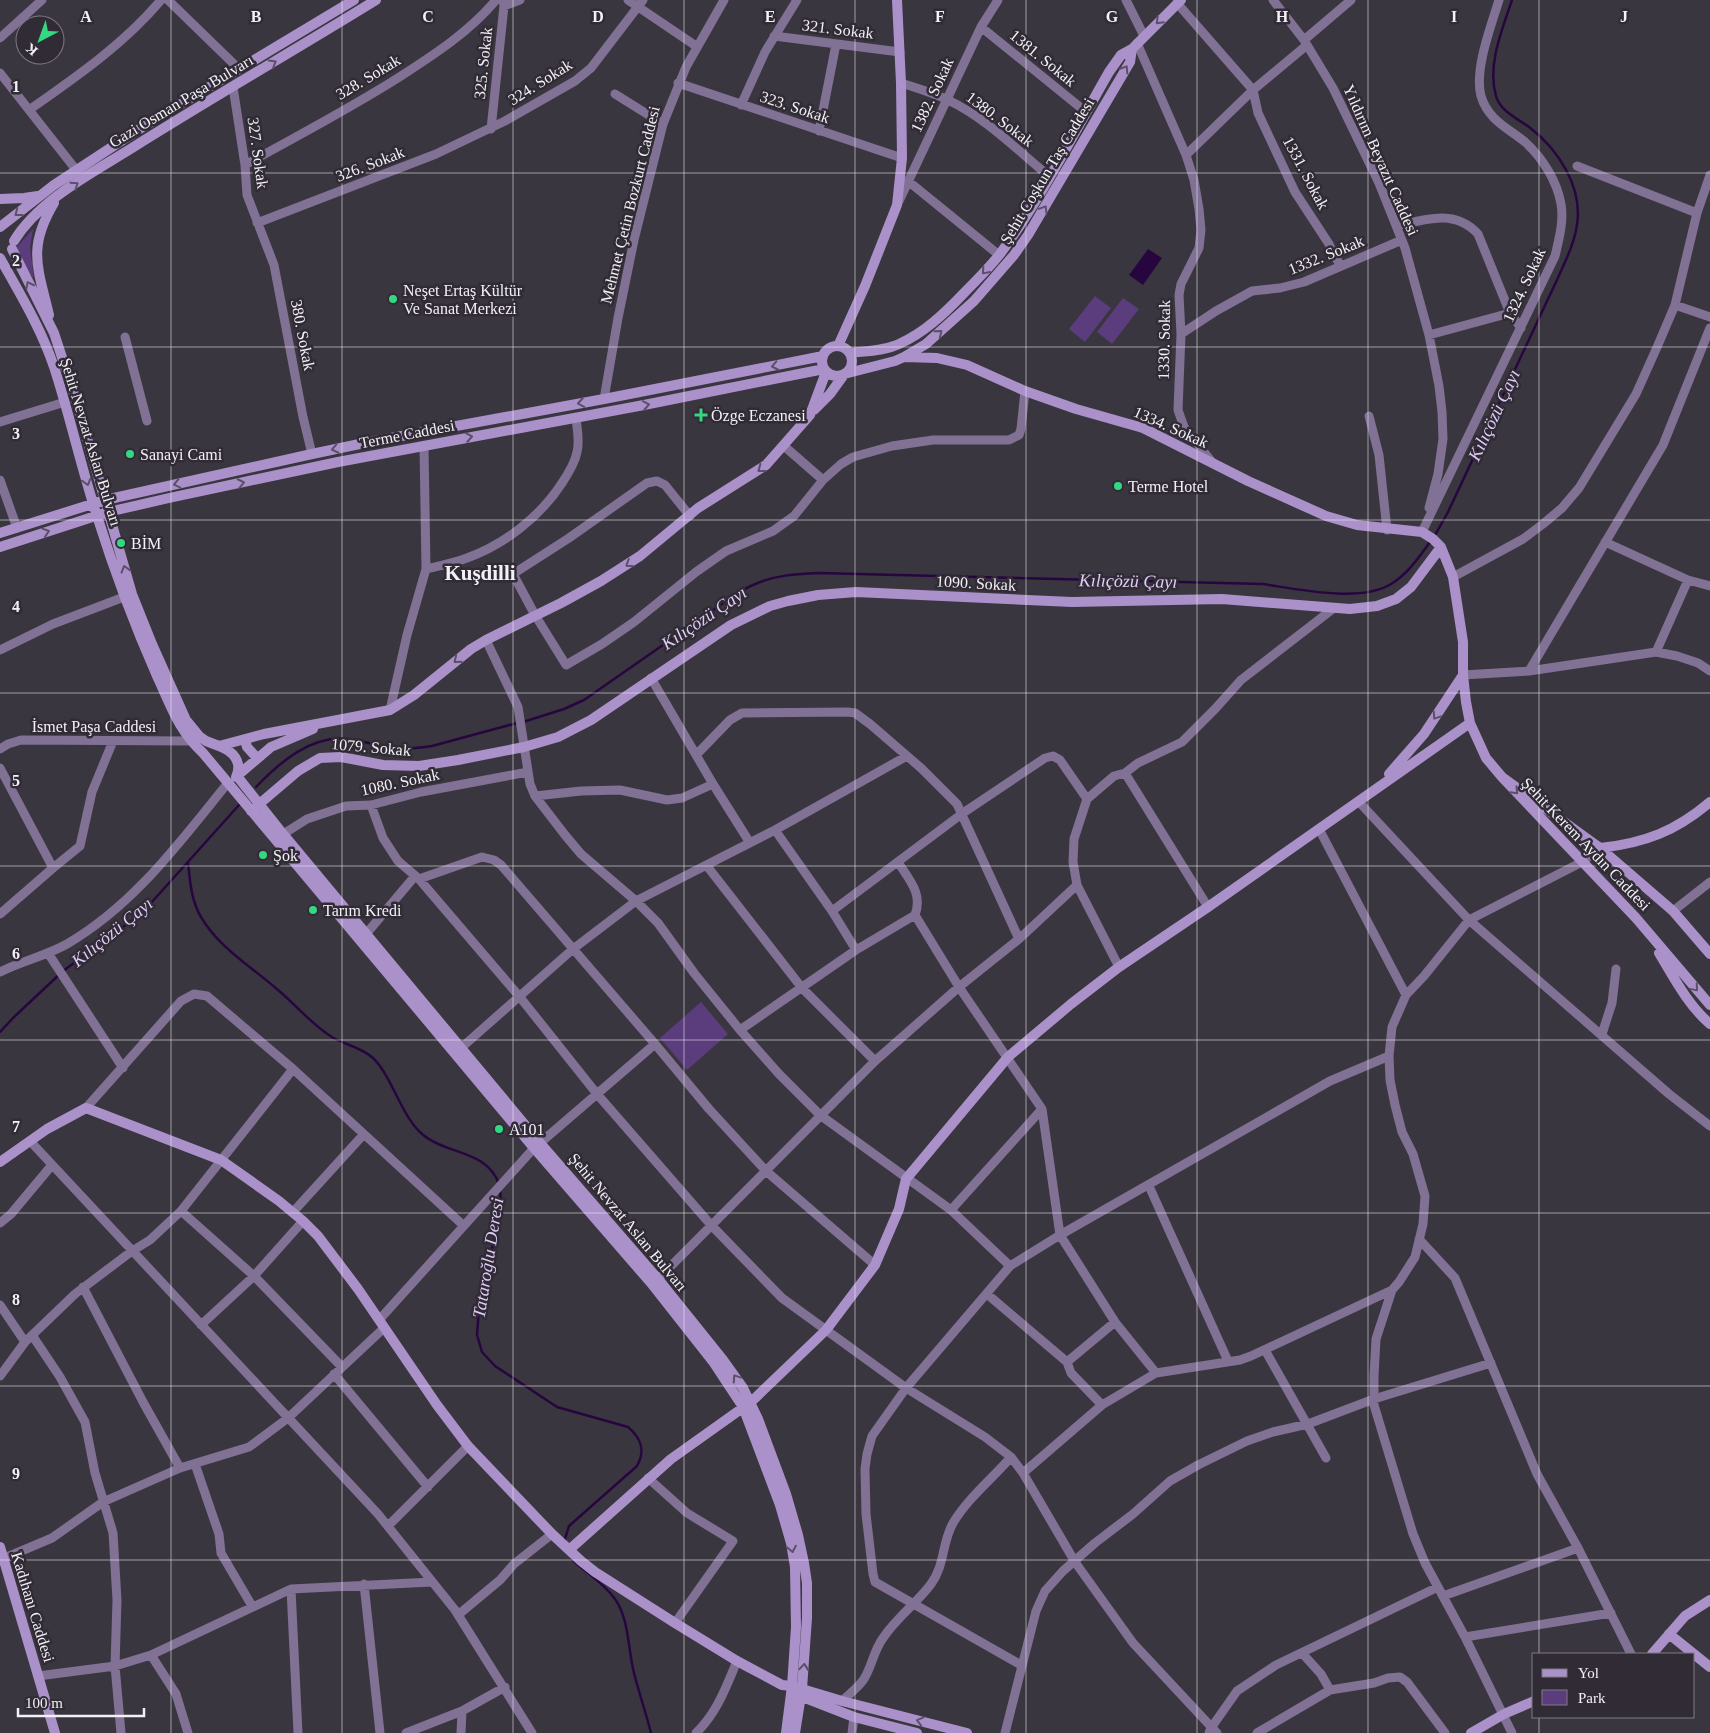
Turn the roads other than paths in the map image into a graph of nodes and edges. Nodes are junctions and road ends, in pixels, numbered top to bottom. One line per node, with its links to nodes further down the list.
1 (42, 0): 22 (street)
2 (162, 0): 37 (street)
3 (168, 0): 28 (street)
4 (354, 0): 28 (street, Gazi Osman Paşa Bulvarı)
5 (376, 0): 32 (street, Gazi Osman Paşa Bulvarı, one-way to 5)
6 (496, 0): 44 (street, 328. Sokak)
7 (520, 0): 18 (street)
8 (628, 0): 19 (street)
9 (724, 0): 26 (street, Mehmet Çetin Bozkurt Caddesi)
10 (797, 0): 21 (street)
11 (897, 0): 27 (street)
12 (998, 0): 20 (street, 1382. Sokak)
13 (1126, 0): 24 (street, 1330. Sokak)
14 (1273, 0): 23 (street, Yıldırım Beyazıt Caddesi)
15 (1351, 0): 23 (street)
16 (1499, 0): 67 (street, 1324. Sokak)
17 (1179, 2): 24 (street, Şehit Coşkun Taş Caddesi, one-way to 24); 33 (street)
18 (504, 3): 40 (street, 325. Sokak)
19 (640, 4): 26 (street); 40 (street, 324. Sokak)
20 (981, 27): 35 (street, 1382. Sokak); 38 (street, 1381. Sokak)
21 (774, 36): 25 (street, 321. Sokak); 36 (street)
22 (0, 38)
23 (1305, 42): 33 (street); 56 (street, Yıldırım Beyazıt Caddesi)
24 (1138, 43): 38 (street, Şehit Coşkun Taş Caddesi); 42 (street, 1330. Sokak); 76 (street, Şehit Coşkun Taş Caddesi, one-way to 24)
25 (836, 44): 27 (street, 321. Sokak); 41 (street)
26 (696, 46): 30 (street, Mehmet Çetin Bozkurt Caddesi)
27 (900, 52): 31 (street)
28 (239, 69): 46 (street, Gazi Osman Paşa Bulvarı)
29 (0, 73): 37 (street)
30 (678, 83): 36 (street, 323. Sokak); 39 (street, Mehmet Çetin Bozkurt Caddesi)
31 (901, 83): 35 (street, 1380. Sokak); 43 (street)
32 (233, 87): 44 (street, 327. Sokak); 51 (street, Gazi Osman Paşa Bulvarı, one-way to 32)
33 (1253, 90): 42 (street); 63 (street, 1331. Sokak)
34 (615, 94): 39 (street)
35 (947, 99): 48 (street, 1380. Sokak); 49 (street, 1382. Sokak)
36 (741, 105): 41 (street, 323. Sokak)
37 (29, 110): 46 (street)
38 (1086, 112): 48 (street, Şehit Coşkun Taş Caddesi)
39 (663, 124): 80 (street, Mehmet Çetin Bozkurt Caddesi)
40 (490, 128): 55 (street, 326. Sokak)
41 (819, 131): 43 (street, 323. Sokak)
42 (1186, 156): 70 (street, 1330. Sokak)
43 (902, 158): 53 (street)
44 (245, 165): 55 (street, 327. Sokak)
45 (1577, 166): 54 (street)
46 (76, 172): 50 (street, Gazi Osman Paşa Bulvarı)
47 (1710, 175): 54 (street)
48 (1049, 176): 61 (street, Şehit Coşkun Taş Caddesi)
49 (908, 182): 53 (street, 1382. Sokak); 61 (street)
50 (41, 195): 52 (street); 57 (street, Gazi Osman Paşa Bulvarı, one-way to 57)
51 (58, 197): 59 (street, Gazi Osman Paşa Bulvarı); 69 (street)
52 (0, 199)
53 (896, 205): 73 (street)
54 (1697, 213): 64 (street)
55 (257, 223): 89 (street, 380. Sokak)
56 (1397, 226): 58 (street, Yıldırım Beyazıt Caddesi); 65 (street)
57 (0, 228): 59 (street)
58 (1402, 240): 63 (street, 1332. Sokak); 71 (street, Yıldırım Beyazıt Caddesi)
59 (13, 245): 60 (street); 69 (street, Şehit Nevzat Aslan Bulvarı, one-way to 59)
60 (0, 254)
61 (999, 255): 74 (street, Şehit Coşkun Taş Caddesi, one-way to 74)
62 (0, 258): 81 (street, Şehit Nevzat Aslan Bulvarı)
63 (1341, 266): 70 (street, 1332. Sokak)
64 (1675, 305): 66 (street); 106 (street)
65 (1510, 313): 67 (street); 71 (street)
66 (1710, 317)
67 (1521, 328): 100 (street, 1324. Sokak)
68 (1710, 328): 102 (street)
69 (54, 333): 93 (street, Şehit Nevzat Aslan Bulvarı)
70 (1181, 334): 90 (street, 1330. Sokak)
71 (1429, 335): 100 (street, Yıldırım Beyazıt Caddesi)
72 (125, 337): 85 (street)
73 (838, 346): 74 (street); 75 (street)
74 (850, 353): 78 (street)
75 (822, 356): 77 (street); 80 (street, Terme Caddesi, one-way to 80)
76 (904, 356): 78 (street, Şehit Coşkun Taş Caddesi); 79 (street, 1334. Sokak)
77 (825, 371): 78 (street); 82 (street); 84 (street, Terme Caddesi, one-way to 77)
78 (846, 374): 82 (street)
79 (1025, 390): 90 (street, 1334. Sokak); 92 (street)
80 (604, 399): 89 (street, Terme Caddesi, one-way to 89)
81 (65, 402): 86 (street); 94 (street, Şehit Nevzat Aslan Bulvarı, one-way to 94)
82 (810, 414): 88 (street)
83 (1369, 416): 99 (street)
84 (576, 418): 87 (street, Terme Caddesi, one-way to 84); 105 (street)
85 (147, 421)
86 (0, 422)
87 (424, 446): 95 (street, Terme Caddesi, one-way to 87); 105 (street)
88 (784, 446): 92 (street); 97 (street, one-way to 97)
89 (312, 454): 93 (street, Terme Caddesi, one-way to 93)
90 (1212, 462): 99 (street, 1334. Sokak)
91 (0, 480): 98 (street)
92 (823, 480): 111 (street)
93 (105, 500): 94 (street, Terme Caddesi); 95 (street, Şehit Nevzat Aslan Bulvarı)
94 (93, 504): 96 (street, Şehit Nevzat Aslan Bulvarı); 98 (street, Terme Caddesi)
95 (108, 512): 96 (street, Terme Caddesi); 126 (street, Şehit Nevzat Aslan Bulvarı, one-way to 95)
96 (96, 515): 103 (street, Terme Caddesi, one-way to 96); 109 (street, Şehit Nevzat Aslan Bulvarı)
97 (690, 516): 111 (street, one-way to 111); 111 (street)
98 (17, 528): 101 (street, Terme Caddesi)
99 (1387, 530): 100 (street, 1334. Sokak)
100 (1422, 532): 104 (street)
101 (0, 533)
102 (1605, 542): 107 (street); 115 (street)
103 (0, 547)
104 (1441, 547): 106 (street); 110 (street, 1090. Sokak)
105 (426, 569): 119 (street)
106 (1453, 577): 117 (street)
107 (1688, 580): 108 (street); 114 (street)
108 (1710, 586)
109 (124, 597): 113 (street); 125 (street, Şehit Nevzat Aslan Bulvarı)
110 (1334, 608): 118 (street, 1090. Sokak); 136 (street)
111 (535, 615): 112 (street)
112 (486, 640): 119 (street, one-way to 119); 128 (street)
113 (0, 650)
114 (1656, 652): 115 (street); 116 (street)
115 (1529, 671): 117 (street)
116 (1710, 672)
117 (1463, 676): 121 (street); 140 (street, one-way to 140)
118 (651, 678): 128 (street, 1090. Sokak); 131 (street)
119 (390, 710): 120 (street)
120 (331, 722): 122 (street); 127 (street)
121 (1470, 723): 137 (street); 140 (street)
122 (264, 734): 123 (street); 127 (street)
123 (245, 739): 126 (street); 133 (street)
124 (113, 741): 125 (street, İsmet Paşa Caddesi); 129 (street, İsmet Paşa Caddesi); 157 (street)
125 (190, 741): 130 (street, Şehit Nevzat Aslan Bulvarı)
126 (219, 746): 130 (street); 138 (street, Şehit Nevzat Aslan Bulvarı)
127 (270, 747): 133 (street)
128 (524, 747): 135 (street); 147 (street, 1079. Sokak)
129 (0, 749)
130 (203, 754): 141 (street, Şehit Nevzat Aslan Bulvarı)
131 (696, 755): 132 (street); 139 (street)
132 (907, 756): 148 (street); 150 (street)
133 (257, 758): 138 (street)
134 (0, 768): 157 (street)
135 (528, 772): 142 (street); 146 (street, 1080. Sokak)
136 (1125, 773): 143 (street); 162 (street)
137 (1502, 777): 153 (street, Şehit Kerem Aydın Caddesi); 155 (street, Şehit Kerem Aydın Caddesi, one-way to 155)
138 (240, 780): 141 (street); 147 (street)
139 (713, 784): 142 (street); 152 (street)
140 (1378, 786): 144 (street)
141 (230, 788): 147 (street, Şehit Nevzat Aslan Bulvarı); 173 (street)
142 (534, 796): 161 (street)
143 (1087, 799): 148 (street); 160 (street)
144 (1359, 802): 149 (street); 167 (street)
145 (1710, 802): 153 (street)
146 (371, 805): 151 (street, 1080. Sokak); 158 (street)
147 (255, 808): 151 (street, Şehit Nevzat Aslan Bulvarı)
148 (963, 813): 154 (street); 170 (street)
149 (1319, 829): 162 (street); 180 (street)
150 (775, 830): 152 (street); 163 (street)
151 (279, 837): 169 (street, Şehit Nevzat Aslan Bulvarı); 200 (street, Şehit Nevzat Aslan Bulvarı)
152 (750, 843): 156 (street)
153 (1600, 848): 155 (street); 164 (street, Şehit Kerem Aydın Caddesi)
154 (898, 862): 163 (street); 166 (street)
155 (1582, 862): 167 (street); 168 (street, Şehit Kerem Aydın Caddesi)
156 (707, 866): 161 (street); 179 (street)
157 (53, 868): 165 (street)
158 (417, 878): 169 (street); 171 (street); 181 (street)
159 (1710, 882): 164 (street)
160 (1077, 885): 170 (street); 175 (street)
161 (636, 901): 171 (street); 184 (street)
162 (1208, 907): 175 (street)
163 (832, 911): 172 (street)
164 (1673, 911): 174 (street, Şehit Kerem Aydın Caddesi)
165 (0, 914)
166 (915, 915): 172 (street); 178 (street)
167 (1469, 920): 180 (street); 185 (street)
168 (1645, 929): 182 (street, Şehit Kerem Aydın Caddesi, one-way to 182); 183 (street)
169 (366, 934): 187 (street, Şehit Nevzat Aslan Bulvarı)
170 (1019, 939): 178 (street)
171 (573, 949): 181 (street); 186 (street)
172 (856, 950): 179 (street)
173 (48, 952): 176 (street); 191 (street)
174 (1710, 954)
175 (1119, 967): 189 (street)
176 (2, 968)
177 (1616, 969): 185 (street)
178 (959, 987): 189 (street); 190 (street)
179 (802, 988): 184 (street); 190 (street)
180 (1406, 994): 188 (street)
181 (519, 996): 187 (street); 193 (street)
182 (1710, 1005)
183 (1710, 1024)
184 (740, 1030): 196 (street)
185 (1602, 1034): 197 (street)
186 (655, 1044): 193 (street); 204 (street)
187 (462, 1048): 200 (street, Şehit Nevzat Aslan Bulvarı)
188 (1389, 1056): 206 (street); 215 (street)
189 (1008, 1057): 195 (street); 205 (street)
190 (875, 1061): 196 (street)
191 (122, 1068): 192 (street); 194 (street)
192 (293, 1069): 198 (street); 201 (street)
193 (597, 1094): 200 (street); 213 (street)
194 (86, 1108): 199 (street); 201 (street)
195 (1042, 1108): 207 (street); 214 (street)
196 (820, 1115): 204 (street); 205 (street)
197 (1710, 1126)
198 (364, 1134): 209 (street); 212 (street)
199 (30, 1141): 202 (street); 203 (street)
200 (537, 1145): 212 (street); 220 (street, Şehit Nevzat Aslan Bulvarı); 240 (street, Şehit Nevzat Aslan Bulvarı)
201 (221, 1160): 208 (street); 209 (street)
202 (0, 1162)
203 (52, 1165): 211 (street); 216 (street)
204 (766, 1171): 213 (street); 217 (street)
205 (906, 1178): 207 (street); 217 (street)
206 (1149, 1186): 214 (street); 231 (street)
207 (951, 1210): 218 (street)
208 (181, 1212): 216 (street); 219 (street)
209 (294, 1212): 210 (street)
210 (303, 1221): 219 (street); 226 (street)
211 (0, 1223)
212 (463, 1225): 226 (street)
213 (711, 1225): 220 (street); 228 (street)
214 (1060, 1235): 218 (street); 225 (street)
215 (1419, 1239): 222 (street); 233 (street)
216 (132, 1251): 221 (street); 227 (street)
217 (875, 1265): 228 (street)
218 (1010, 1266): 223 (street)
219 (254, 1276): 227 (street); 234 (street)
220 (658, 1279): 240 (street, Şehit Nevzat Aslan Bulvarı, one-way to 220)
221 (83, 1287): 229 (street); 248 (street)
222 (1392, 1290): 230 (street); 239 (street)
223 (987, 1294): 232 (street); 238 (street)
224 (0, 1305): 229 (street)
225 (1115, 1322): 232 (street); 235 (street)
226 (382, 1324): 234 (street); 244 (street)
227 (201, 1325): 242 (street)
228 (826, 1330): 238 (street); 240 (street)
229 (29, 1339): 237 (street); 252 (street)
230 (1265, 1350): 231 (street); 243 (street)
231 (1228, 1361): 235 (street)
232 (1067, 1362): 241 (street)
233 (1491, 1364): 239 (street); 256 (street)
234 (342, 1367): 236 (street)
235 (1156, 1373): 241 (street)
236 (334, 1374): 242 (street); 251 (street)
237 (0, 1376)
238 (906, 1388): 245 (street); 266 (street)
239 (1374, 1399): 243 (street); 262 (street)
240 (747, 1405): 250 (street); 285 (street, Şehit Nevzat Aslan Bulvarı)
241 (1102, 1405): 249 (street)
242 (288, 1418): 247 (street); 253 (street)
243 (1308, 1424): 246 (street); 259 (street)
244 (468, 1446): 251 (street); 254 (street)
245 (1011, 1457): 249 (street); 266 (street)
246 (1326, 1458)
247 (195, 1464): 248 (street); 267 (street)
248 (180, 1468): 252 (street)
249 (1023, 1474): 259 (street)
250 (648, 1478): 257 (street); 270 (street)
251 (428, 1487): 253 (street)
252 (103, 1502): 258 (street); 281 (street)
253 (388, 1526): 260 (street)
254 (552, 1534): 257 (street); 269 (street)
255 (0, 1547): 258 (street, Kadıhanı Caddesi)
256 (1578, 1548): 264 (street); 268 (street)
257 (569, 1550): 270 (street)
258 (2, 1560): 283 (street, Kadıhanı Caddesi)
259 (1075, 1562): 280 (street); 292 (street)
260 (432, 1582): 261 (street); 269 (street)
261 (364, 1584): 263 (street); 297 (street)
262 (1438, 1587): 264 (street); 273 (street)
263 (291, 1590): 267 (street); 296 (street)
264 (1443, 1596): 272 (street)
265 (1710, 1600): 271 (street)
266 (914, 1604): 280 (street); 287 (street)
267 (252, 1606): 277 (street)
268 (1611, 1613): 272 (street); 274 (street)
269 (458, 1615): 284 (street)
270 (675, 1623): 279 (street)
271 (1670, 1634): 275 (street); 276 (street)
272 (1465, 1637): 290 (street)
273 (1302, 1653): 286 (street); 292 (street)
274 (1631, 1653)
275 (1653, 1653)
276 (1693, 1653)
277 (151, 1655): 281 (street); 295 (street)
278 (1695, 1655): 282 (street)
279 (737, 1661): 285 (street); 301 (street)
280 (1021, 1665): 307 (street)
281 (115, 1666): 283 (street); 294 (street)
282 (1710, 1667)
283 (38, 1676): 293 (street, Kadıhanı Caddesi)
284 (505, 1688): 289 (street); 300 (street)
285 (794, 1690): 287 (street); 291 (street); 302 (street, Şehit Nevzat Aslan Bulvarı); 303 (street, Şehit Nevzat Aslan Bulvarı)
286 (1330, 1690): 308 (street); 309 (street)
287 (842, 1701): 306 (street, one-way to 287)
288 (1532, 1702): 290 (street)
289 (462, 1711): 298 (street); 299 (street)
290 (1504, 1714): 310 (street); 311 (street)
291 (854, 1717): 304 (street); 305 (street)
292 (1212, 1731)
293 (55, 1733)
294 (121, 1733)
295 (188, 1733)
296 (298, 1733)
297 (380, 1733)
298 (406, 1733)
299 (461, 1733)
300 (532, 1733)
301 (696, 1733)
302 (786, 1733)
303 (795, 1733)
304 (852, 1733)
305 (917, 1733)
306 (967, 1733)
307 (1005, 1733)
308 (1257, 1733)
309 (1445, 1733)
310 (1471, 1733)
311 (1512, 1733)

